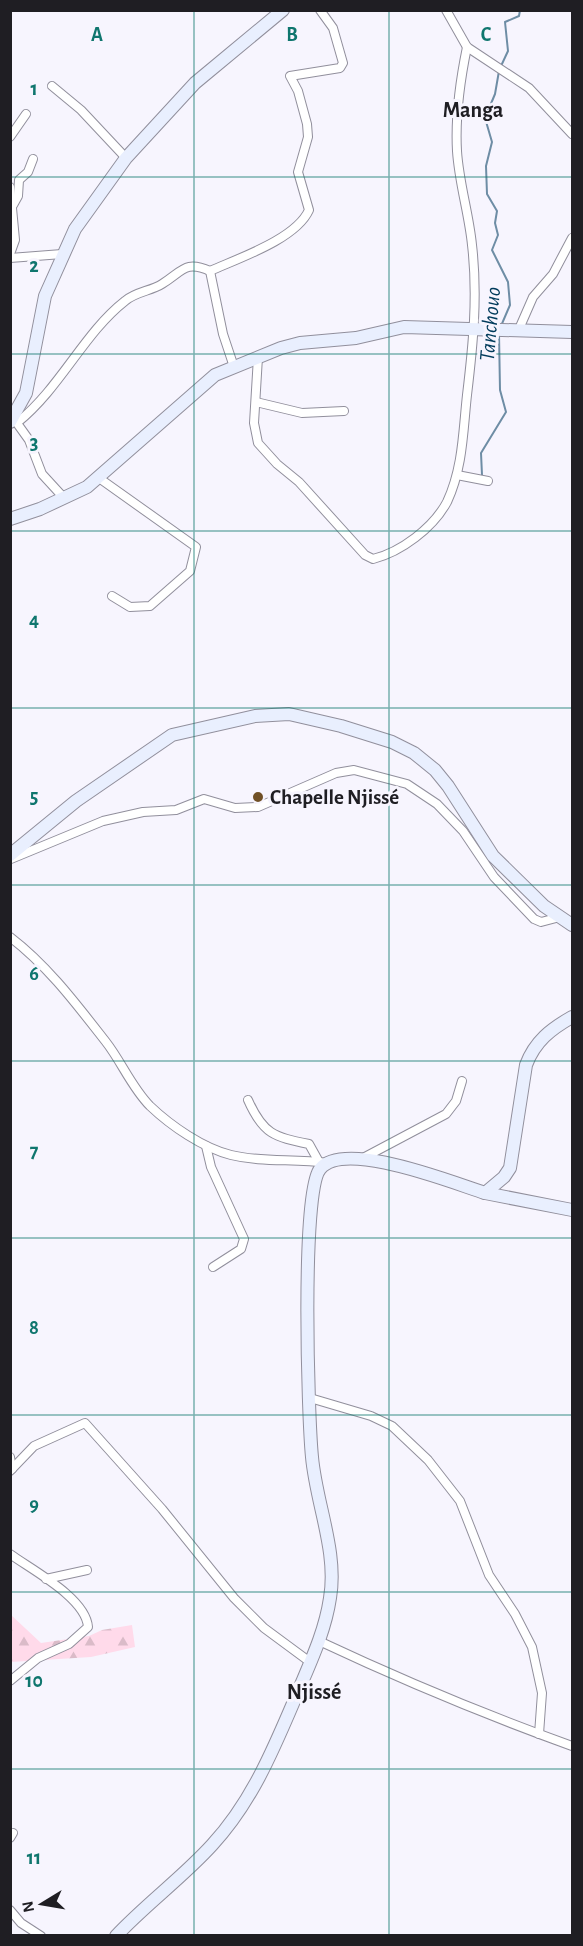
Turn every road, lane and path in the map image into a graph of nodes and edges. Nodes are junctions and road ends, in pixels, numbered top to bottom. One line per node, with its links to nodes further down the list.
1 (283, 10): 9 (street)
2 (320, 10): 16 (street)
3 (446, 10): 4 (street)
4 (467, 47): 7 (street); 17 (street)
5 (52, 86): 9 (street)
6 (26, 114): 8 (street)
7 (573, 134)
8 (10, 137)
9 (126, 158): 14 (street)
10 (33, 159): 12 (street)
11 (10, 188): 12 (street)
12 (13, 205): 15 (street)
13 (573, 238): 18 (street)
14 (62, 254): 15 (street); 24 (street)
15 (10, 256)
16 (210, 271): 21 (street); 24 (street)
17 (474, 329): 18 (street); 20 (street); 25 (street)
18 (519, 329): 19 (street)
19 (573, 332)
20 (258, 357): 21 (street); 22 (street)
21 (234, 366): 26 (street)
22 (256, 402): 23 (street); 25 (street)
23 (344, 411)
24 (13, 420): 28 (street)
25 (457, 475): 27 (street)
26 (99, 478): 28 (street); 30 (street)
27 (488, 481)
28 (64, 498): 29 (street)
29 (10, 519)
30 (112, 596)
31 (10, 857): 32 (street); 32 (street)
32 (560, 916): 33 (street)
33 (573, 925)
34 (10, 937): 38 (street)
35 (573, 1017): 41 (street)
36 (462, 1081): 39 (street)
37 (248, 1100): 40 (street)
38 (206, 1146): 40 (street); 43 (street)
39 (363, 1159): 40 (street); 41 (street)
40 (323, 1162): 44 (street)
41 (485, 1193): 42 (street)
42 (573, 1210)
43 (213, 1267)
44 (310, 1398): 50 (street); 53 (street)
45 (10, 1457): 46 (street)
46 (11, 1470): 51 (street)
47 (10, 1554): 49 (street)
48 (87, 1570): 49 (street)
49 (46, 1579): 52 (street)
50 (319, 1641): 51 (street); 53 (street)
51 (310, 1662): 57 (street)
52 (10, 1681)
53 (539, 1734): 54 (street)
54 (573, 1746)
55 (10, 1910): 56 (street)
56 (41, 1935)
57 (116, 1935)

